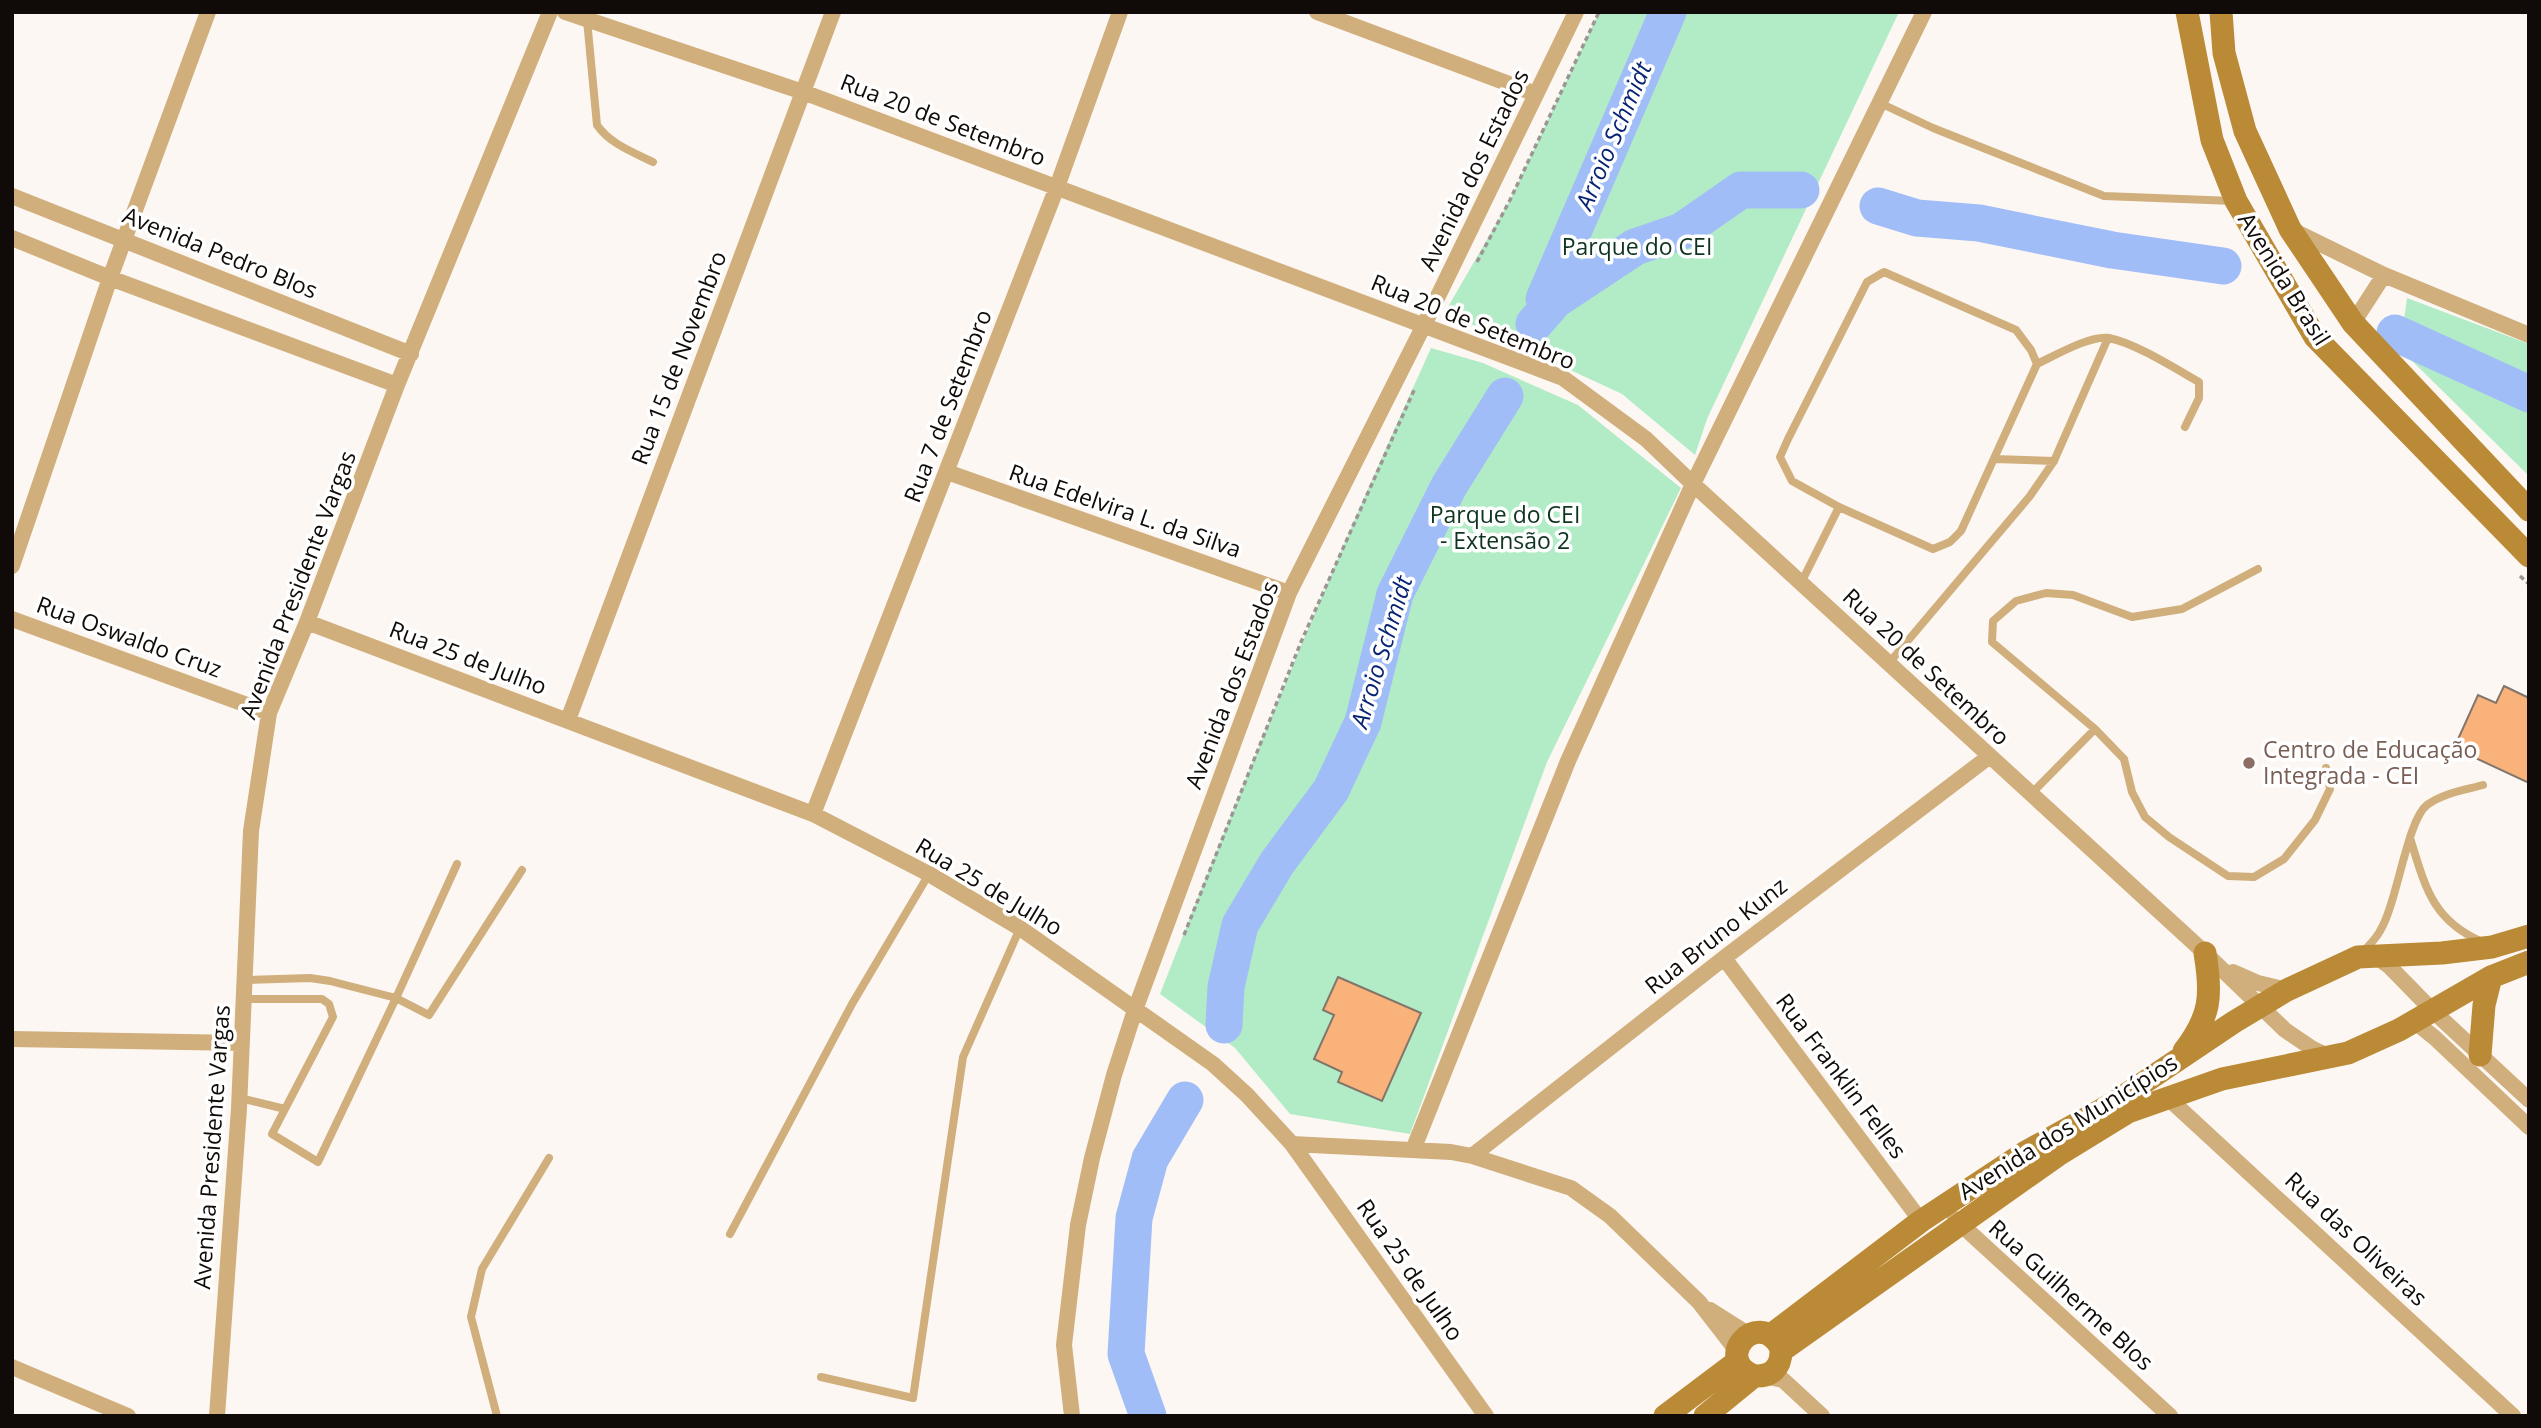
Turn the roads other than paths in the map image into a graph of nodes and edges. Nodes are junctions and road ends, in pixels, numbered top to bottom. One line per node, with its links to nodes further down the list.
1 (208, 12): 21 (street)
2 (550, 12): 28 (street, Avenida Presidente Vargas)
3 (565, 12): 11 (street, Rua 20 de Setembro)
4 (833, 12): 12 (street, Rua 15 de Novembro)
5 (1120, 12): 16 (street, Rua 7 de Setembro)
6 (1318, 12): 13 (street)
7 (1576, 12): 13 (street, Avenida dos Estados)
8 (1924, 12): 14 (street)
9 (2187, 12): 18 (main road, Avenida Brasil)
10 (2221, 12): 19 (main road, Avenida Brasil)
11 (587, 20): 12 (street, Rua 20 de Setembro); 15 (lane)
12 (803, 92): 16 (street, Rua 20 de Setembro); 47 (street, Rua 15 de Novembro)
13 (1536, 94): 25 (street, Avenida dos Estados)
14 (1881, 103): 18 (lane); 35 (street)
15 (653, 162)
16 (1056, 187): 25 (street, Rua 20 de Setembro); 34 (street, Rua 7 de Setembro)
17 (12, 196): 21 (street, Avenida Pedro Blos)
18 (2236, 201): 38 (main road, Avenida Brasil)
19 (2290, 229): 22 (street); 24 (main road, Avenida Brasil)
20 (12, 238): 23 (street)
21 (124, 239): 23 (street); 28 (street, Avenida Pedro Blos)
22 (2385, 275): 24 (street); 26 (street)
23 (110, 278): 30 (street); 39 (street)
24 (2353, 323): 37 (main road, Avenida Brasil)
25 (1424, 325): 35 (street, Rua 20 de Setembro); 42 (street, Avenida dos Estados)
26 (2529, 335)
27 (2108, 338): 29 (lane); 31 (lane); 33 (lane)
28 (411, 354): 30 (street, Avenida Presidente Vargas)
29 (2037, 364): 32 (lane); 36 (lane)
30 (397, 385): 44 (street, Avenida Presidente Vargas)
31 (2185, 427)
32 (1994, 459): 33 (lane); 36 (lane)
33 (2054, 461): 45 (lane)
34 (947, 472): 42 (street, Rua Edelvira L. da Silva); 53 (street, Rua 7 de Setembro)
35 (1693, 484): 41 (street, Rua 20 de Setembro); 86 (street)
36 (1839, 507): 41 (lane)
37 (2529, 510)
38 (2529, 556)
39 (12, 566)
40 (2258, 569): 48 (lane)
41 (1801, 583): 45 (street, Rua 20 de Setembro)
42 (1289, 593): 71 (street, Avenida dos Estados)
43 (12, 619): 46 (street, Rua Oswaldo Cruz)
44 (307, 622): 46 (street, Avenida Presidente Vargas); 47 (street, Rua 25 de Julho)
45 (1889, 663): 49 (street, Rua 20 de Setembro)
46 (269, 713): 66 (street, Avenida Presidente Vargas)
47 (568, 720): 53 (street, Rua 25 de Julho)
48 (2095, 729): 50 (lane); 52 (lane)
49 (1990, 756): 52 (street, Rua 20 de Setembro); 63 (street, Rua Bruno Kunz)
50 (2326, 768)
51 (2483, 785): 54 (lane)
52 (2031, 794): 61 (street, Rua 20 de Setembro)
53 (813, 814): 57 (street, Rua 25 de Julho)
54 (2410, 838): 60 (lane); 62 (lane)
55 (457, 864): 69 (lane)
56 (522, 870): 69 (lane)
57 (929, 874): 58 (street, Rua 25 de Julho); 92 (lane)
58 (1020, 928): 71 (street, Rua 25 de Julho); 95 (lane)
59 (2529, 936): 60 (main road, Avenida dos Municípios)
60 (2492, 947): 62 (main road, Avenida dos Municípios)
61 (2205, 953): 67 (street); 70 (street, Rua 20 de Setembro); 77 (main road)
62 (2367, 957): 67 (main road, Avenida dos Municípios); 72 (street)
63 (1724, 958): 87 (street, Rua Bruno Kunz); 90 (street, Rua Franklin Felles)
64 (2529, 962): 65 (main road, Avenida dos Municípios)
65 (2491, 976): 72 (main road, Avenida dos Municípios); 75 (main road)
66 (245, 980): 68 (street, Avenida Presidente Vargas); 69 (lane)
67 (2287, 990): 70 (main road, Avenida dos Municípios)
68 (244, 999): 74 (street, Avenida Presidente Vargas); 83 (lane)
69 (396, 999): 83 (lane)
70 (2262, 1006): 76 (street, Rua 20 de Setembro); 77 (main road, Avenida dos Municípios)
71 (1135, 1010): 85 (street, Rua 25 de Julho); 99 (street, Avenida dos Estados)
72 (2423, 1016): 75 (street); 76 (main road, Avenida dos Municípios); 79 (street)
73 (12, 1039): 74 (street)
74 (242, 1043): 81 (street, Avenida Presidente Vargas)
75 (2480, 1055): 78 (street)
76 (2328, 1056): 80 (main road, Avenida dos Municípios)
77 (2177, 1060): 89 (main road, Avenida dos Municípios)
78 (2501, 1074): 79 (street); 82 (street)
79 (2487, 1088): 84 (street)
80 (2167, 1097): 91 (main road, Avenida dos Municípios); 105 (street, Rua das Oliveiras)
81 (240, 1098): 83 (lane); 97 (street, Avenida Presidente Vargas)
82 (2529, 1100)
83 (285, 1109)
84 (2528, 1125)
85 (1292, 1144): 86 (street); 100 (street, Rua 25 de Julho)
86 (1413, 1150): 87 (street)
87 (1472, 1156): 93 (street)
88 (550, 1158): 98 (lane)
89 (1944, 1206): 90 (main road, Avenida dos Municípios); 91 (street, Rua Guilherme Blos)
90 (1921, 1221): 93 (main road, Avenida dos Municípios)
91 (1959, 1224): 93 (main road, Avenida dos Municípios); 104 (street, Rua Guilherme Blos)
92 (730, 1234)
93 (1762, 1359): 101 (main road, Avenida dos Municípios); 102 (main road, Avenida dos Municípios); 103 (street)
94 (12, 1367): 96 (street)
95 (821, 1377)
96 (128, 1416)
97 (217, 1416)
98 (497, 1416)
99 (1072, 1416)
100 (1486, 1416)
101 (1665, 1416)
102 (1704, 1416)
103 (1822, 1416)
104 (2170, 1416)
105 (2513, 1416)

